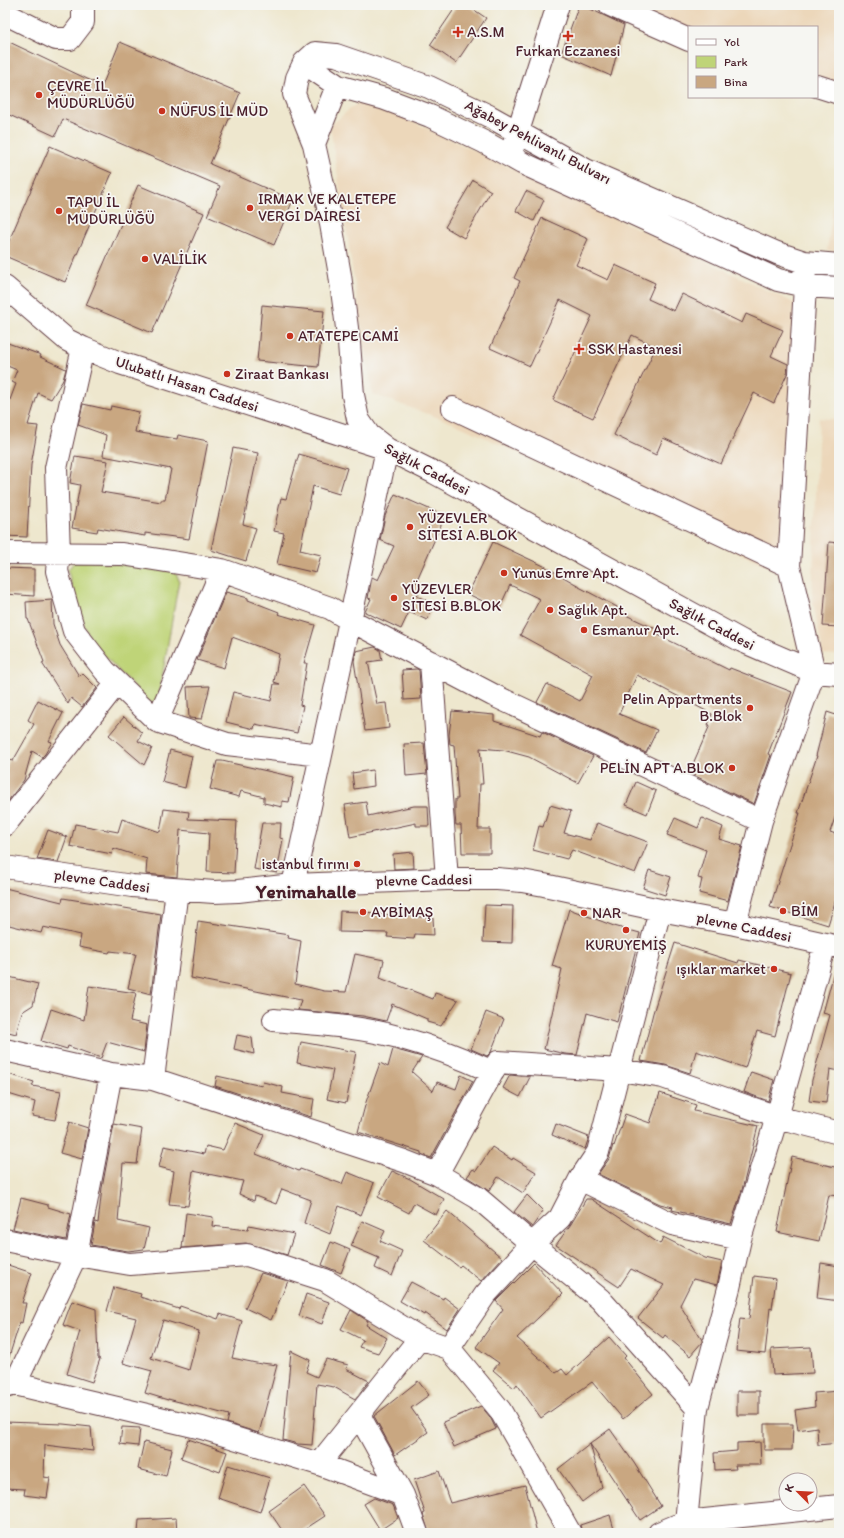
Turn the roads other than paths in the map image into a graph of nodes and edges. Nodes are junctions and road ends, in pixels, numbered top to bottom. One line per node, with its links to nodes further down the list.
1 (83, 5): 4 (street)
2 (558, 5): 10 (street)
3 (610, 5): 5 (street)
4 (5, 12)
5 (688, 40)
6 (304, 63): 7 (street, Ağabey Pehlivanlı Bulvarı); 10 (street, Ağabey Pehlivanlı Bulvarı); 11 (street, Sağlık Caddesi)
7 (338, 86): 11 (street); 12 (street, Ağabey Pehlivanlı Bulvarı)
8 (818, 86): 9 (street)
9 (839, 93)
10 (518, 133): 12 (street); 13 (street, Ağabey Pehlivanlı Bulvarı)
11 (314, 144): 20 (street, Sağlık Caddesi)
12 (510, 157): 15 (street, Ağabey Pehlivanlı Bulvarı)
13 (804, 262): 14 (street, Ağabey Pehlivanlı Bulvarı); 15 (street)
14 (839, 265)
15 (805, 286): 17 (street, Ağabey Pehlivanlı Bulvarı); 23 (street)
16 (5, 287): 18 (street, Ulubatlı Hasan Caddesi)
17 (839, 288)
18 (83, 348): 20 (street, Ulubatlı Hasan Caddesi); 22 (street)
19 (453, 408): 23 (street)
20 (387, 449): 25 (street); 27 (street, Sağlık Caddesi)
21 (5, 552): 22 (street)
22 (59, 553): 24 (street); 29 (street)
23 (789, 566): 27 (street)
24 (222, 570): 25 (street); 30 (street)
25 (350, 620): 26 (street); 31 (street)
26 (431, 662): 32 (street); 35 (street)
27 (814, 672): 28 (street, Sağlık Caddesi); 32 (street)
28 (839, 674)
29 (116, 683): 30 (street); 33 (street)
30 (157, 721): 31 (street)
31 (321, 755): 36 (street)
32 (761, 821): 39 (street)
33 (5, 825)
34 (5, 867): 37 (street, plevne Caddesi)
35 (448, 879): 36 (street, plevne Caddesi); 38 (street, plevne Caddesi)
36 (293, 884): 37 (street, plevne Caddesi)
37 (177, 890): 46 (street)
38 (660, 910): 39 (street, plevne Caddesi); 43 (street)
39 (735, 924): 40 (street, plevne Caddesi)
40 (832, 945): 47 (street)
41 (274, 1020): 44 (street)
42 (5, 1050): 45 (street)
43 (619, 1070): 44 (street); 47 (street); 50 (street)
44 (493, 1072): 49 (street)
45 (111, 1074): 46 (street); 54 (street)
46 (154, 1079): 49 (street)
47 (777, 1118): 48 (street); 52 (street)
48 (839, 1133)
49 (437, 1174): 53 (street)
50 (580, 1179): 52 (street); 53 (street)
51 (5, 1240): 54 (street)
52 (740, 1240): 58 (street)
53 (532, 1244): 56 (street); 58 (street)
54 (76, 1255): 55 (street); 57 (street)
55 (420, 1338): 56 (street); 59 (street)
56 (449, 1348): 65 (street)
57 (10, 1386): 60 (street)
58 (697, 1408): 63 (street)
59 (359, 1415): 60 (street); 61 (street)
60 (319, 1464): 61 (street)
61 (403, 1495): 64 (street)
62 (839, 1506): 63 (street)
63 (685, 1527): 66 (street)
64 (417, 1533)
65 (570, 1533)
66 (659, 1533)

